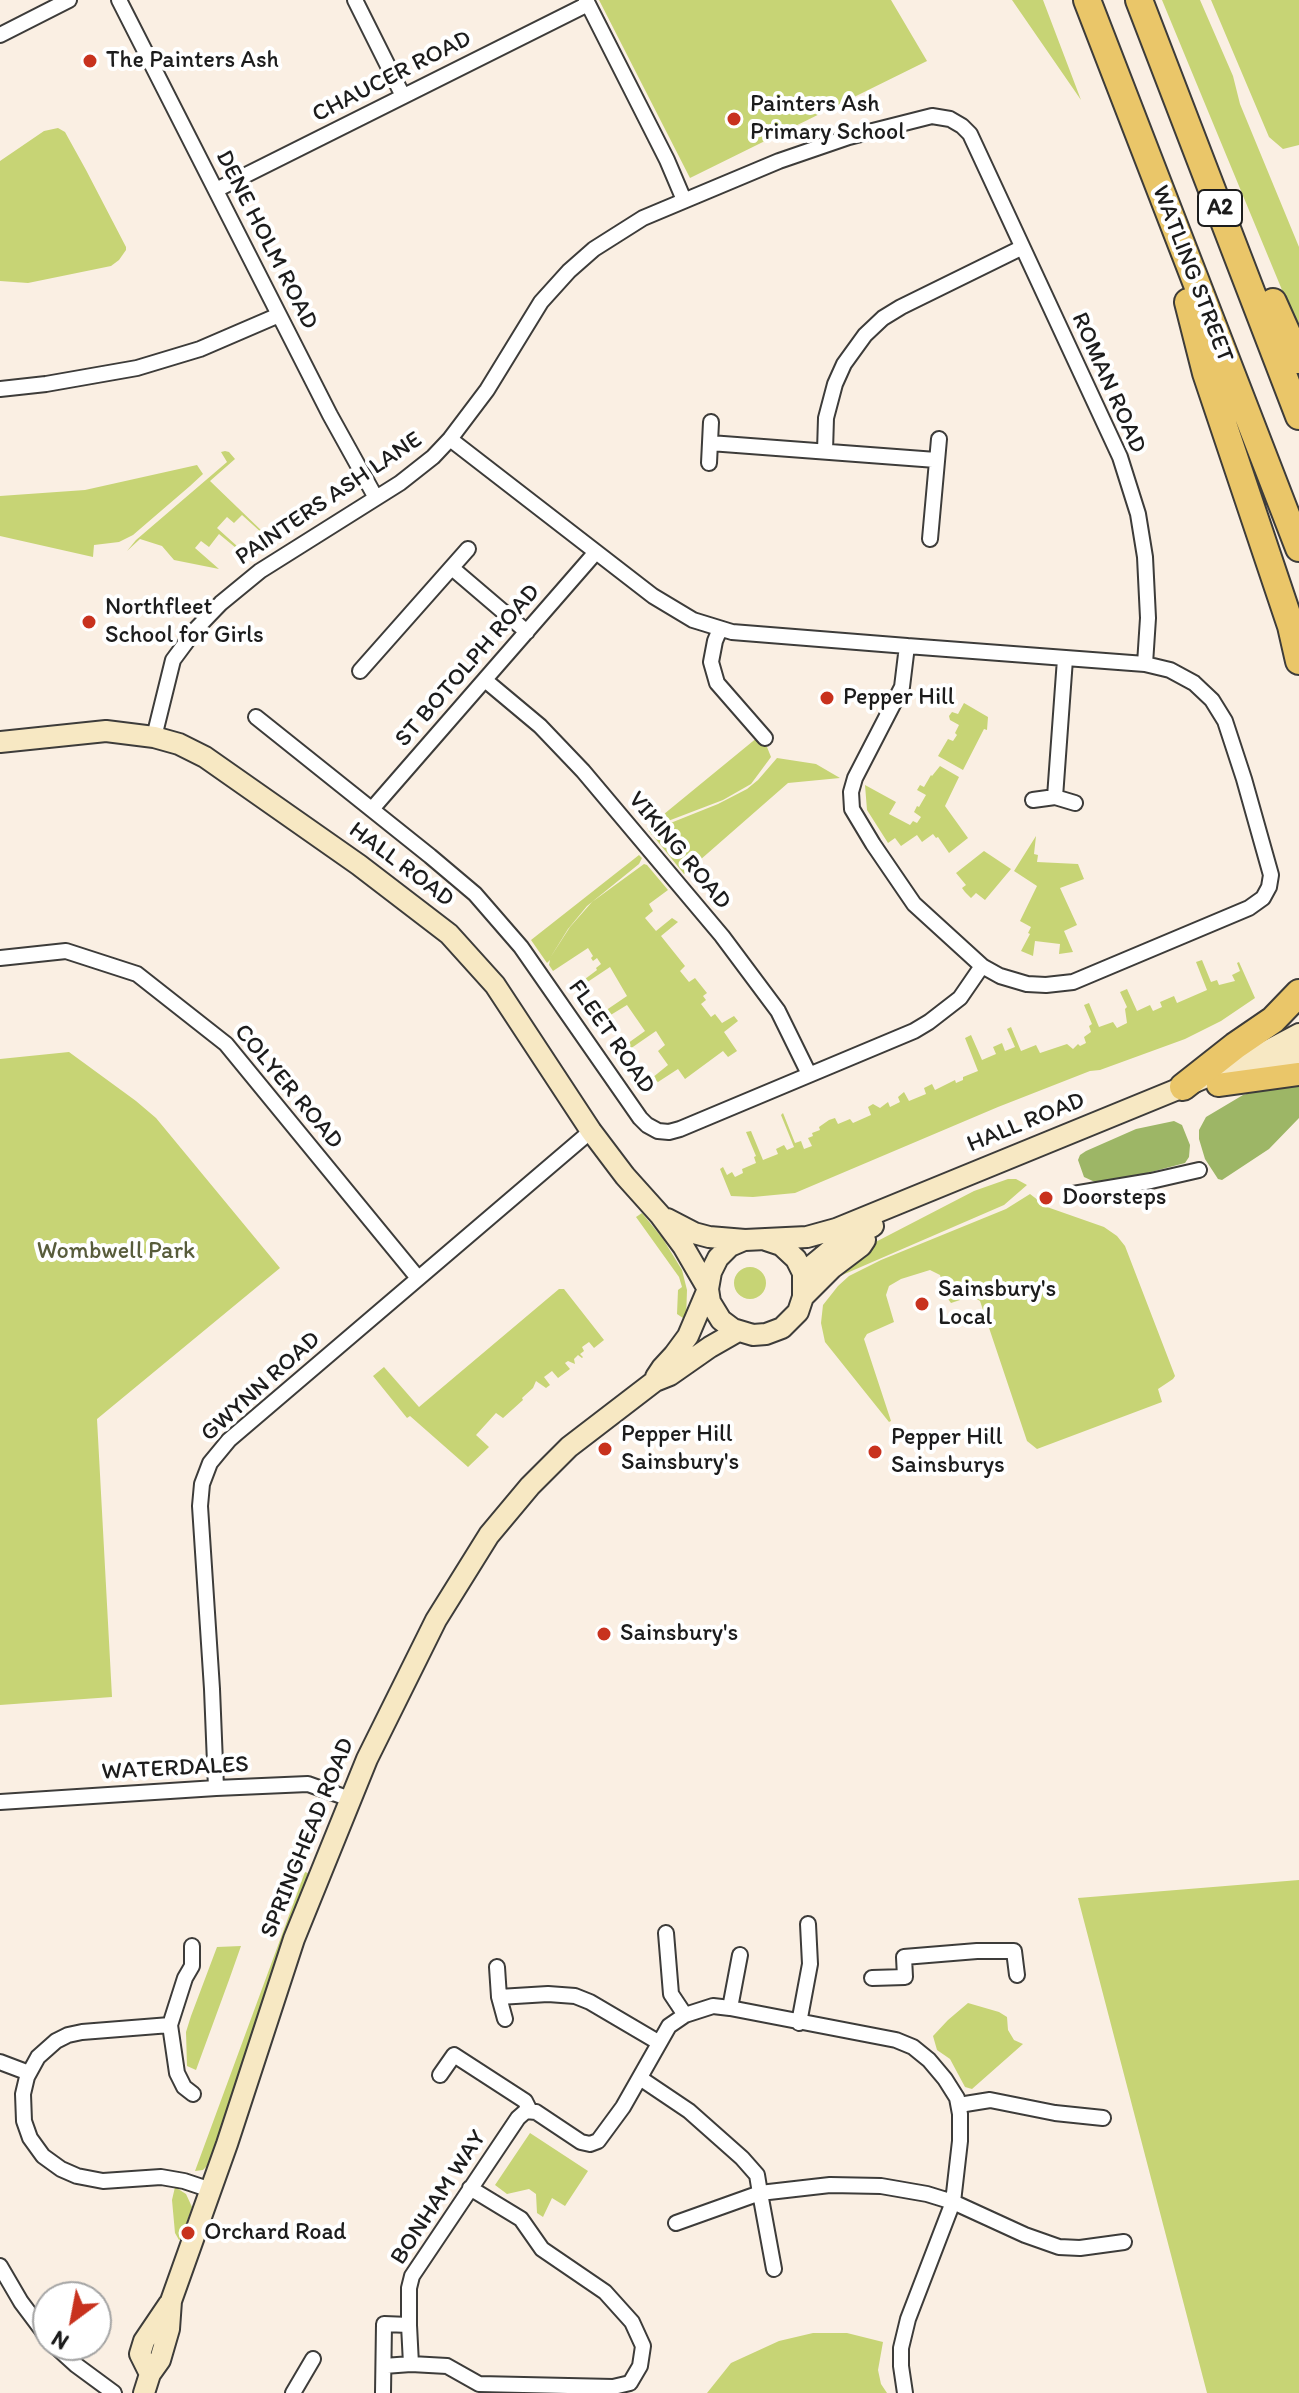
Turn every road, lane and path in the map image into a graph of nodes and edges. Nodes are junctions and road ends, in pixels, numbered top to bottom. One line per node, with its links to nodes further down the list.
1 (69, 0): 7 (street)
2 (119, 0): 11 (street, DENE HOLM ROAD)
3 (355, 0): 8 (street)
4 (1087, 0): 12 (highway, WATLING STREET / A2)
5 (1139, 0): 10 (highway, WATLING STREET / A2)
6 (587, 2): 8 (street, CHAUCER ROAD); 13 (street)
7 (0, 35)
8 (403, 96): 11 (street, CHAUCER ROAD)
9 (970, 134): 13 (street, PAINTERS ASH LANE); 14 (street, ROMAN ROAD)
10 (1208, 175): 16 (highway); 18 (highway, WATLING STREET / A2)
11 (216, 190): 15 (street, DENE HOLM ROAD)
12 (1162, 198): 28 (highway, WATLING STREET / A2); 36 (highway)
13 (684, 200): 20 (street, PAINTERS ASH LANE)
14 (1021, 248): 23 (street); 37 (street, ROMAN ROAD)
15 (279, 315): 17 (street); 26 (street, DENE HOLM ROAD)
16 (1299, 360)
17 (0, 389)
18 (1299, 416)
19 (711, 422): 22 (street)
20 (450, 439): 26 (street, PAINTERS ASH LANE); 30 (street)
21 (939, 439): 24 (street)
22 (710, 443): 23 (street); 25 (street)
23 (825, 451): 24 (street)
24 (936, 460): 27 (street)
25 (709, 463)
26 (376, 498): 41 (street, PAINTERS ASH LANE)
27 (930, 539)
28 (1299, 548)
29 (468, 549): 31 (street)
30 (596, 552): 32 (street); 33 (street, ST BOTOLPH ROAD)
31 (452, 568): 33 (street); 38 (street)
32 (720, 629): 34 (street); 42 (street)
33 (527, 632): 39 (street, ST BOTOLPH ROAD)
34 (907, 646): 35 (street); 49 (street)
35 (1065, 659): 37 (street); 44 (street)
36 (1299, 661)
37 (1145, 664): 49 (street)
38 (360, 671)
39 (485, 680): 47 (street, ST BOTOLPH ROAD); 53 (street, VIKING ROAD)
40 (256, 717): 47 (street, FLEET ROAD)
41 (154, 737): 43 (main road, HALL ROAD); 57 (main road, HALL ROAD)
42 (765, 738)
43 (0, 742)
44 (1055, 797): 45 (street); 46 (street)
45 (1033, 800)
46 (1075, 803)
47 (372, 809): 53 (street, FLEET ROAD)
48 (0, 958): 65 (street, COLYER ROAD)
49 (982, 966): 53 (street, FLEET ROAD)
50 (1299, 993): 56 (highway)
51 (1299, 1034): 56 (main road, HALL ROAD)
52 (1299, 1055): 55 (main road, HALL ROAD)
53 (809, 1074)
54 (1299, 1074): 55 (main road)
55 (1218, 1085): 61 (main road, HALL ROAD)
56 (1183, 1087): 63 (main road, HALL ROAD)
57 (591, 1131): 60 (main road, HALL ROAD); 65 (street, GWYNN ROAD)
58 (1199, 1170): 59 (street)
59 (1073, 1194)
60 (660, 1215): 62 (main road, HALL ROAD); 66 (main road, HALL ROAD)
61 (873, 1226): 64 (main road, HALL ROAD); 67 (main road, HALL ROAD)
62 (745, 1240): 63 (main road, HALL ROAD); 66 (main road)
63 (766, 1240): 64 (main road)
64 (803, 1273): 67 (main road)
65 (418, 1278): 70 (street, GWYNN ROAD)
66 (708, 1289): 68 (main road, HALL ROAD); 69 (main road, SPRINGHEAD ROAD)
67 (803, 1297): 68 (main road, HALL ROAD)
68 (738, 1331): 69 (main road, SPRINGHEAD ROAD)
69 (655, 1381): 71 (main road, SPRINGHEAD ROAD)
70 (216, 1788): 71 (street, WATERDALES); 72 (street, WATERDALES)
71 (350, 1799): 96 (main road, SPRINGHEAD ROAD)
72 (0, 1802)
73 (808, 1924): 84 (street)
74 (666, 1933): 82 (street)
75 (192, 1946): 85 (street)
76 (740, 1955): 81 (street)
77 (497, 1967): 80 (street)
78 (1017, 1975): 79 (street)
79 (872, 1978)
80 (499, 1997): 83 (street); 86 (street)
81 (730, 2008): 82 (street); 84 (street)
82 (685, 2015): 86 (street)
83 (505, 2019)
84 (799, 2023): 92 (street)
85 (170, 2025): 88 (street); 91 (street)
86 (658, 2042): 90 (street)
87 (0, 2062): 88 (street)
88 (29, 2073): 96 (street)
89 (440, 2075): 93 (street)
90 (640, 2078): 93 (street); 97 (street)
91 (193, 2094)
92 (959, 2105): 94 (street); 98 (street)
93 (532, 2112): 95 (street, BONHAM WAY)
94 (1103, 2118)
95 (470, 2188): 104 (street, BONHAM WAY); 107 (street)
96 (211, 2190): 109 (main road, SPRINGHEAD ROAD)
97 (760, 2193): 98 (street); 99 (street); 102 (street)
98 (953, 2202): 100 (street); 113 (street)
99 (676, 2223)
100 (1124, 2242)
101 (0, 2266): 103 (street)
102 (774, 2269)
103 (32, 2317)
104 (409, 2325): 107 (street, BONHAM WAY); 108 (street)
105 (313, 2359): 111 (street)
106 (72, 2361): 110 (street)
107 (411, 2364): 108 (street)
108 (384, 2366): 112 (street)
109 (147, 2384)
110 (114, 2393)
111 (293, 2393)
112 (383, 2393)
113 (905, 2393)

